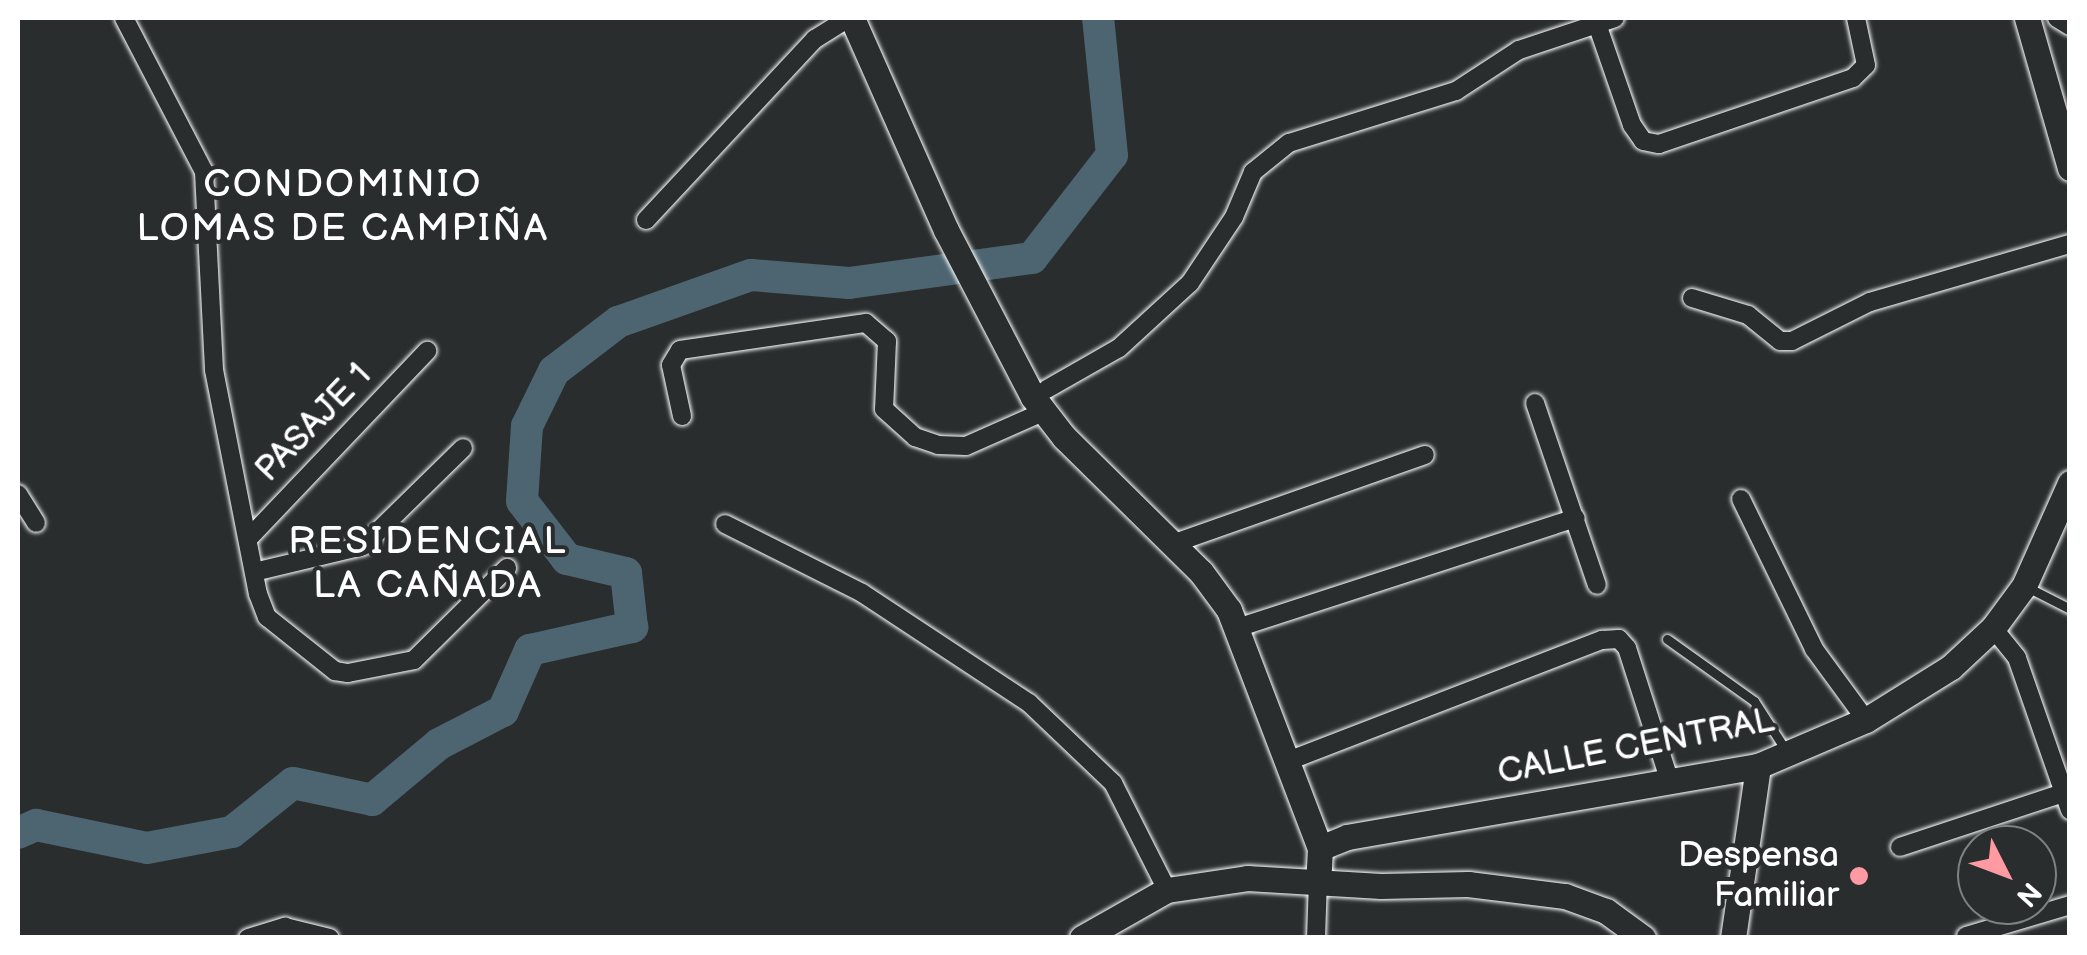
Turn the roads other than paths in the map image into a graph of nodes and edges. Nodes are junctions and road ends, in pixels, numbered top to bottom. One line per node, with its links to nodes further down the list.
1 (124, 18): 24 (street)
2 (850, 18): 9 (street); 13 (street)
3 (1856, 18): 6 (street)
4 (2027, 18): 8 (street)
5 (2056, 18): 7 (street)
6 (1606, 20): 13 (street)
7 (2070, 26)
8 (2070, 168)
9 (646, 220)
10 (2070, 244): 11 (street)
11 (1692, 298)
12 (427, 352): 24 (street, PASAJE 1)
13 (1041, 399): 15 (street); 25 (street)
14 (1535, 403): 21 (street)
15 (682, 416)
16 (463, 448): 27 (street)
17 (1425, 455): 25 (street)
18 (2070, 483): 29 (street, CALLE CENTRAL)
19 (1741, 499): 34 (street)
20 (19, 500): 22 (street)
21 (1576, 518): 28 (street); 31 (street)
22 (36, 523)
23 (725, 524): 43 (street)
24 (248, 539): 27 (street)
25 (1172, 544): 31 (street)
26 (507, 568): 27 (street)
27 (254, 572)
28 (1597, 585)
29 (2024, 586): 30 (lane); 32 (street, CALLE CENTRAL)
30 (2070, 609)
31 (1237, 628): 36 (street)
32 (1993, 628): 34 (street, CALLE CENTRAL); 39 (street)
33 (1667, 639): 35 (lane)
34 (1866, 720): 35 (street, CALLE CENTRAL)
35 (1788, 756): 37 (street, CALLE CENTRAL)
36 (1288, 761): 38 (street); 40 (street)
37 (1758, 766): 38 (street, CALLE CENTRAL); 51 (street)
38 (1669, 778): 40 (street, CALLE CENTRAL)
39 (2066, 802): 41 (street)
40 (1320, 848): 42 (street)
41 (1900, 848)
42 (1318, 882): 43 (street); 49 (street); 50 (street)
43 (1167, 890): 48 (street)
44 (2070, 905): 45 (street)
45 (1966, 936)
46 (248, 938): 47 (street)
47 (330, 938)
48 (1082, 938)
49 (1316, 938)
50 (1643, 938)
51 (1733, 938)

